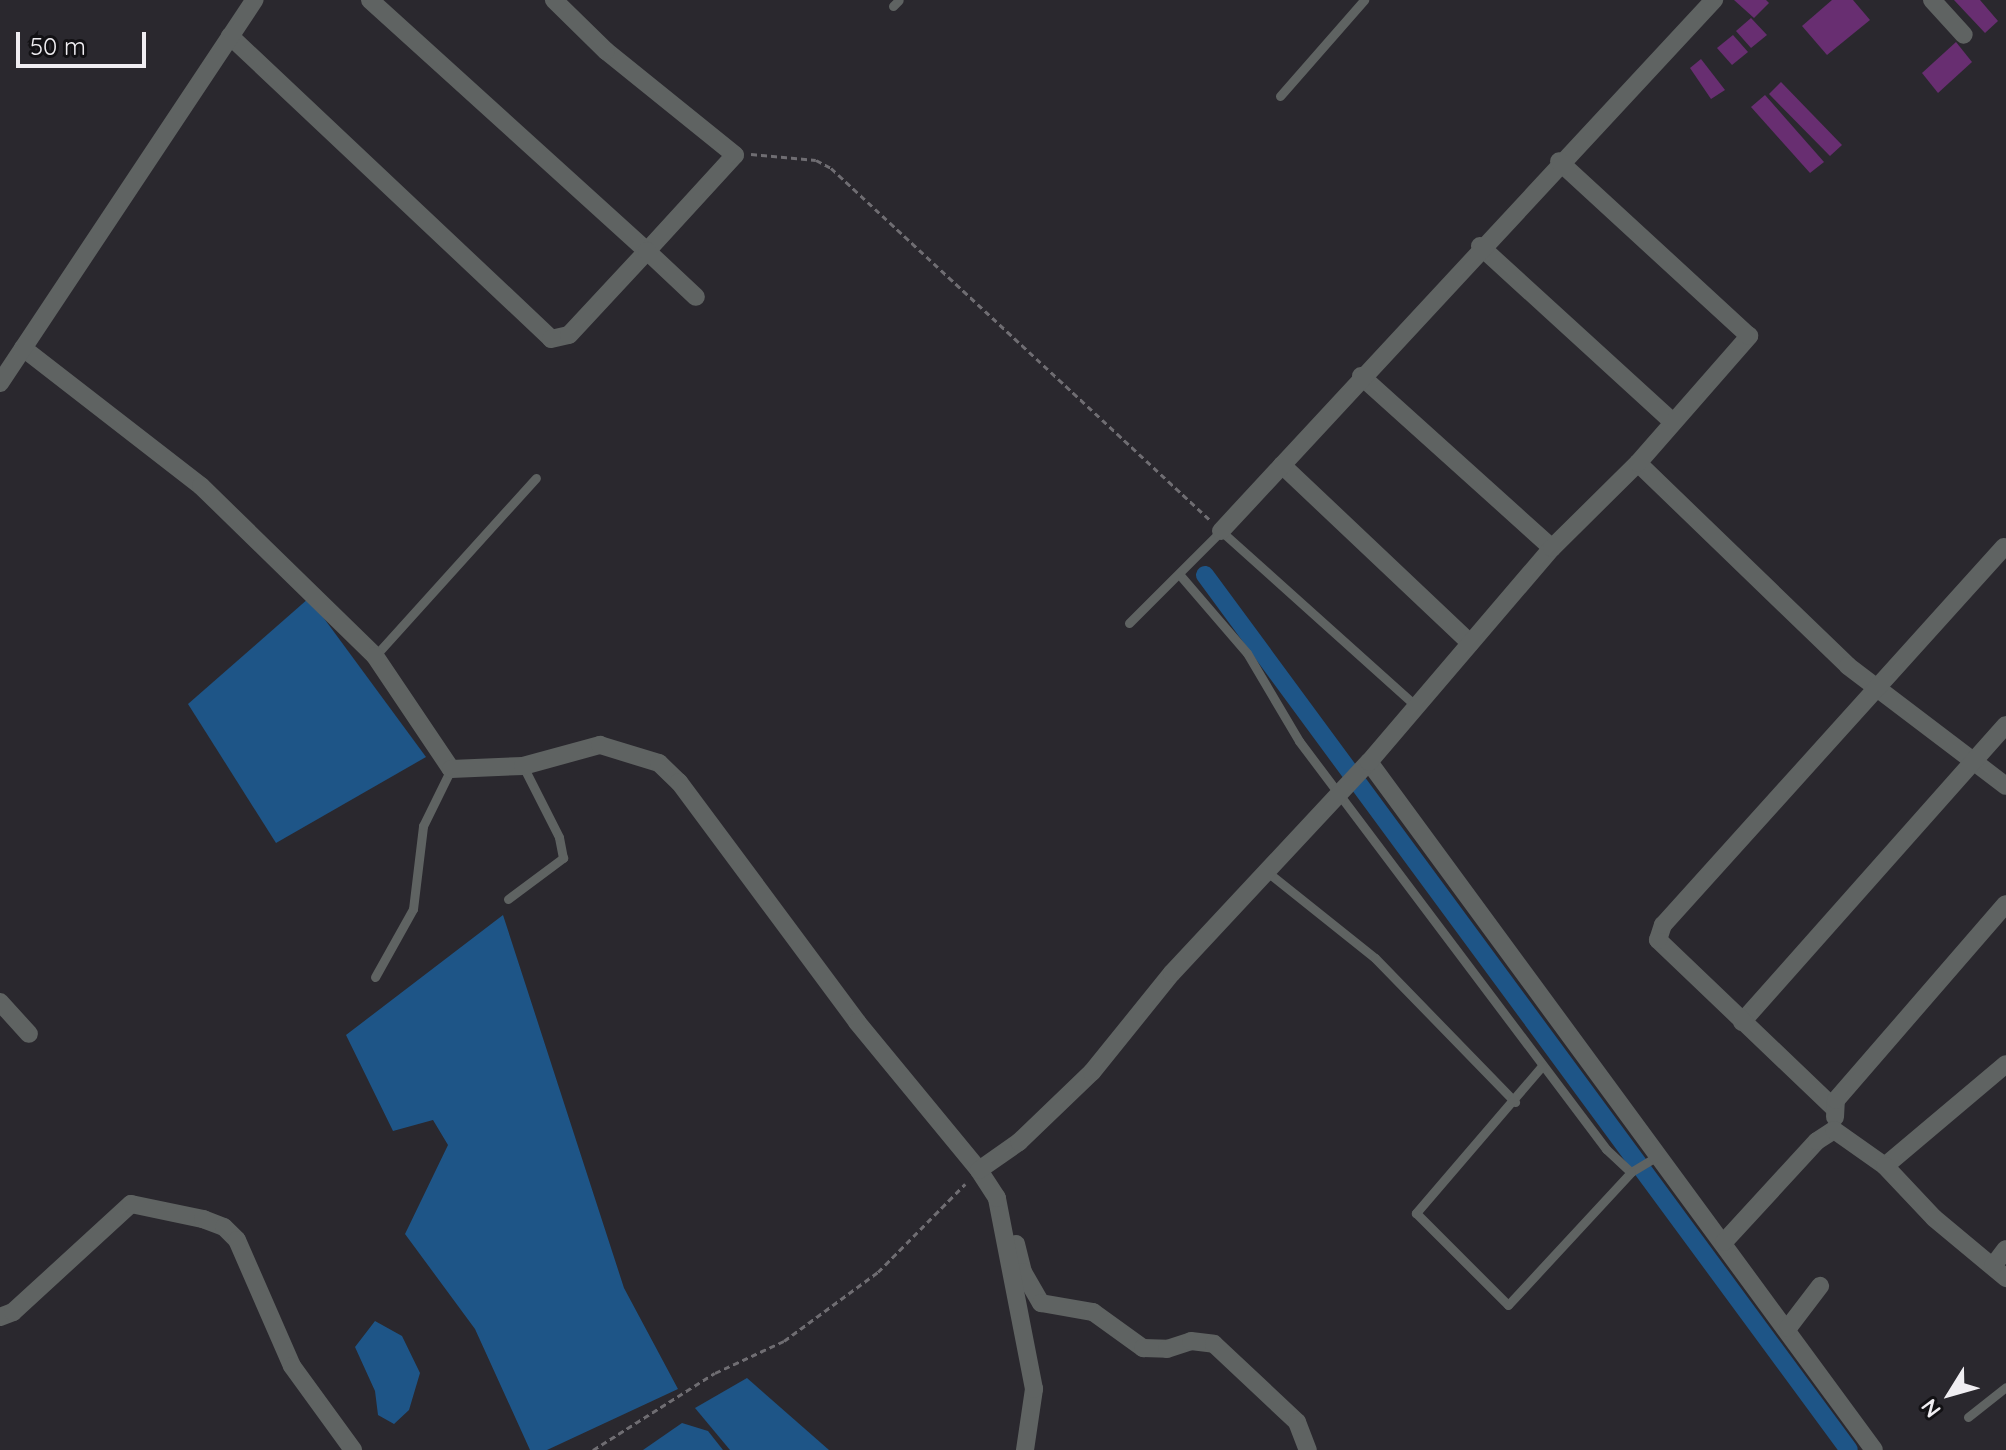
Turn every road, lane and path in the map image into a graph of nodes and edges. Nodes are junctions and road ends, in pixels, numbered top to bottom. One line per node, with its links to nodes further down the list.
1 (254, 0): 8 (street)
2 (370, 0): 13 (street)
3 (554, 0): 10 (street)
4 (1364, 0): 9 (lane)
5 (1932, 0): 7 (street)
6 (1710, 1): 11 (street)
7 (1964, 35)
8 (230, 36): 13 (street); 15 (street)
9 (1280, 96)
10 (735, 155): 13 (street); 22 (path)
11 (1559, 161): 12 (street); 18 (street)
12 (1480, 246): 16 (street); 18 (street)
13 (647, 251): 14 (street)
14 (696, 297)
15 (23, 348): 17 (street); 28 (street)
16 (1361, 376): 20 (street); 24 (street)
17 (0, 383)
18 (1673, 422): 19 (street)
19 (1638, 463): 24 (street); 29 (street)
20 (1282, 465): 22 (street); 27 (street)
21 (536, 478): 28 (lane)
22 (1221, 531): 25 (lane); 30 (lane)
23 (2004, 547): 29 (street)
24 (1552, 548): 27 (street)
25 (1179, 574): 26 (lane); 36 (lane)
26 (1129, 623)
27 (1470, 643): 30 (street)
28 (375, 656): 35 (street)
29 (1877, 688): 32 (street); 43 (street)
30 (1415, 705): 33 (street)
31 (2006, 725): 32 (street)
32 (1974, 761): 37 (street); 43 (street)
33 (1369, 762): 36 (street); 50 (street)
34 (523, 766): 35 (street); 39 (lane); 52 (street)
35 (451, 769): 41 (lane)
36 (1345, 785): 38 (street); 46 (lane)
37 (2006, 786)
38 (1266, 871): 47 (lane); 52 (street)
39 (508, 899)
40 (2006, 904): 48 (street)
41 (375, 977)
42 (0, 1002): 44 (street)
43 (1742, 1022): 48 (street)
44 (29, 1034)
45 (2006, 1064): 51 (street)
46 (1542, 1066): 47 (lane); 53 (lane)
47 (1515, 1102): 53 (lane)
48 (1835, 1109): 49 (street)
49 (1834, 1130): 51 (street); 55 (street)
50 (1659, 1155): 53 (lane); 55 (street)
51 (1885, 1166): 57 (street)
52 (979, 1170): 54 (street); 64 (path)
53 (1631, 1172)
54 (997, 1198): 65 (street); 66 (street)
55 (1724, 1242): 60 (street)
56 (2006, 1249): 57 (street)
57 (1999, 1272)
58 (1820, 1286): 60 (street)
59 (0, 1317): 63 (street)
60 (1788, 1328): 67 (street)
61 (2006, 1387): 62 (lane)
62 (1968, 1417)
63 (353, 1450)
64 (593, 1450)
65 (1025, 1450)
66 (1308, 1450)
67 (1874, 1450)

